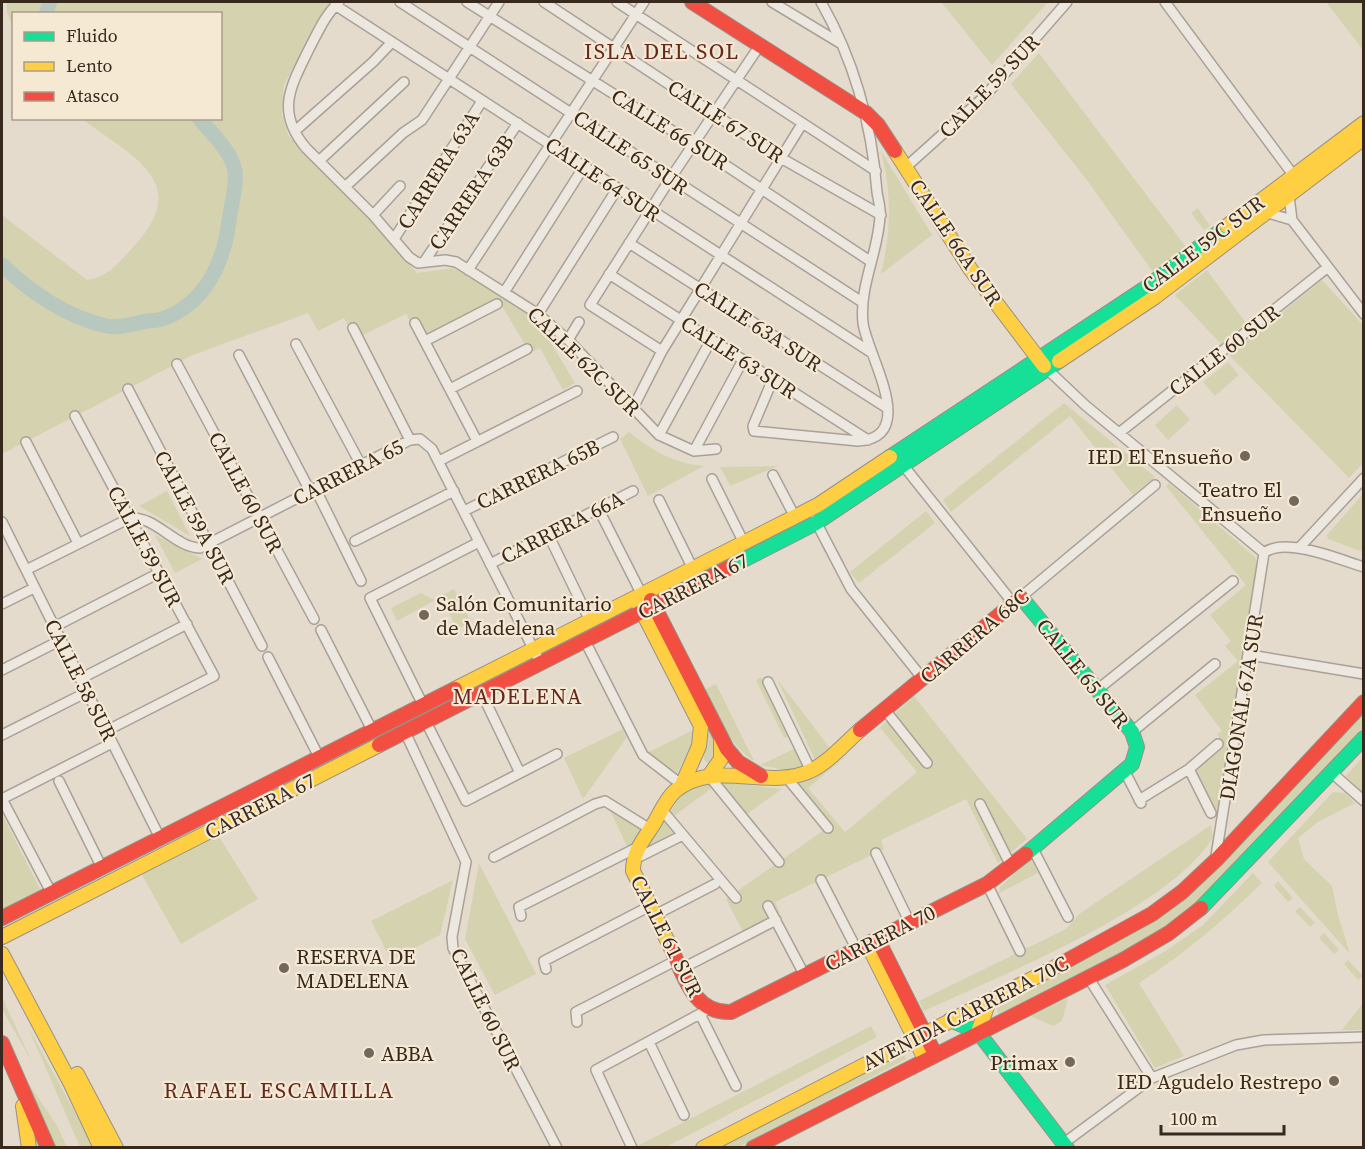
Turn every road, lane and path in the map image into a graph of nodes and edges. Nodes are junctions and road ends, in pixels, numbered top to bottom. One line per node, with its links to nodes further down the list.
1 (400, 2): 19 (street, CALLE 65 SUR)
2 (467, 2): 14 (street, CALLE 66 SUR)
3 (499, 2): 14 (street)
4 (544, 2): 18 (street, CALLE 67 SUR)
5 (617, 2): 13 (street)
6 (644, 2): 13 (street)
7 (692, 2): 17 (main road, CALLE 66A SUR)
8 (772, 2): 16 (street)
9 (821, 2): 16 (street)
10 (1067, 2): 37 (street, CALLE 59 SUR)
11 (1165, 2): 40 (street)
12 (337, 3): 15 (street, CALLE 64 SUR); 31 (street)
13 (636, 13): 18 (street); 21 (street)
14 (490, 16): 19 (street); 22 (street, CALLE 66 SUR)
15 (392, 42): 20 (street, CALLE 64 SUR); 31 (street)
16 (840, 43): 26 (street)
17 (760, 45): 21 (street); 26 (main road, CALLE 66A SUR)
18 (613, 46): 22 (street); 27 (street, CALLE 67 SUR)
19 (471, 47): 20 (street); 25 (street, CALLE 65 SUR)
20 (450, 78): 24 (street, CALLE 64 SUR); 42 (street)
21 (737, 78): 27 (street); 30 (street)
22 (593, 80): 25 (street); 34 (street, CALLE 66 SUR)
23 (405, 82): 36 (street)
24 (482, 100): 28 (street, CALLE 64 SUR); 53 (street, CARRERA 63A)
25 (572, 112): 33 (street); 41 (street, CALLE 65 SUR)
26 (866, 112): 37 (main road, CALLE 66A SUR); 39 (street)
27 (715, 113): 34 (street); 35 (street, CALLE 67 SUR)
28 (518, 123): 33 (street, CALLE 64 SUR); 57 (street, CARRERA 63B)
29 (1364, 123): 40 (main road, CALLE 59C SUR)
30 (802, 124): 35 (street); 39 (street)
31 (295, 131): 36 (street, CALLE 62C SUR)
32 (1364, 138): 46 (main road, CALLE 59C SUR)
33 (551, 144): 38 (street, CALLE 64 SUR); 59 (street)
34 (695, 145): 41 (street); 45 (street, CALLE 66 SUR)
35 (781, 158): 45 (street); 50 (street, CALLE 67 SUR)
36 (320, 160): 42 (street, CALLE 62C SUR)
37 (906, 167): 79 (main road, CALLE 66A SUR)
38 (583, 168): 44 (street, CALLE 64 SUR); 62 (street)
39 (876, 171): 50 (street)
40 (1294, 176): 79 (main road, CALLE 59C SUR)
41 (670, 179): 47 (street); 52 (street, CALLE 65 SUR)
42 (346, 186): 49 (street, CALLE 62C SUR)
43 (400, 186): 49 (street)
44 (616, 189): 47 (street, CALLE 64 SUR); 65 (street)
45 (764, 189): 52 (street); 56 (street, CALLE 66 SUR)
46 (1289, 196): 48 (main road, CALLE 59C SUR); 51 (street)
47 (650, 211): 54 (street); 55 (street, CALLE 64 SUR)
48 (1268, 213): 51 (street); 82 (main road, CALLE 59C SUR)
49 (373, 214): 53 (street, CALLE 62C SUR)
50 (880, 215): 56 (street)
51 (1292, 220): 58 (street)
52 (741, 224): 55 (street); 63 (street, CALLE 65 SUR)
53 (394, 239): 57 (street, CALLE 62C SUR)
54 (629, 243): 60 (street); 61 (street, CALLE 63A SUR)
55 (721, 256): 61 (street); 77 (street, CALLE 64 SUR)
56 (870, 261): 63 (street)
57 (424, 262): 59 (street, CALLE 62C SUR)
58 (1328, 267): 66 (street); 90 (street, CALLE 60 SUR)
59 (468, 270): 62 (street, CALLE 62C SUR)
60 (609, 274): 67 (street, CALLE 63 SUR); 76 (street)
61 (700, 289): 67 (street); 88 (street, CALLE 63A SUR)
62 (505, 291): 65 (street, CALLE 62C SUR)
63 (862, 302): 77 (street)
64 (497, 304): 73 (street)
65 (538, 314): 71 (street, CALLE 62C SUR)
66 (1364, 314)
67 (681, 320): 72 (street, CALLE 63 SUR); 76 (street)
68 (579, 322): 71 (street)
69 (415, 323): 73 (street)
70 (353, 328): 93 (street)
71 (568, 340): 87 (street, CALLE 62C SUR)
72 (711, 340): 80 (street, CALLE 63 SUR); 91 (street)
73 (425, 341): 85 (street)
74 (296, 344): 100 (street)
75 (527, 349): 85 (street)
76 (662, 351): 87 (street)
77 (872, 353): 88 (street)
78 (239, 355): 106 (street)
79 (1039, 359): 82 (main road, CALLE 66A SUR); 112 (main road, CARRERA 67)
80 (743, 360): 83 (street, CALLE 63 SUR); 98 (street)
81 (177, 364): 113 (street, CALLE 60 SUR)
82 (1048, 370): 90 (street); 101 (main road, CARRERA 67)
83 (773, 380): 94 (street, CALLE 63 SUR); 94 (street)
84 (128, 389): 123 (street, CALLE 59A SUR)
85 (450, 389): 95 (street)
86 (577, 391): 95 (street)
87 (634, 406): 91 (street, CALLE 62C SUR)
88 (887, 408): 94 (street)
89 (75, 416): 115 (street, CALLE 59 SUR)
90 (1119, 433): 125 (street)
91 (659, 435): 98 (street, CALLE 62C SUR)
92 (613, 437): 110 (street, CARRERA 65B)
93 (410, 440): 99 (street, CARRERA 65); 100 (street, CARRERA 65)
94 (868, 440)
95 (477, 441): 99 (street)
96 (26, 442): 121 (street)
97 (716, 449): 98 (street, CALLE 62C SUR)
98 (694, 451)
99 (438, 461): 107 (street)
100 (361, 465): 106 (street, CARRERA 65)
101 (903, 465): 112 (main road, CARRERA 67); 135 (street, CALLE 65 SUR)
102 (773, 475): 114 (street)
103 (1364, 478): 124 (street)
104 (712, 479): 122 (street)
105 (1155, 485): 135 (street, CARRERA 68C)
106 (312, 490): 113 (street, CARRERA 65); 131 (street)
107 (454, 491): 110 (street); 119 (street)
108 (633, 491): 117 (street, CARRERA 66A)
109 (658, 500): 128 (street)
110 (464, 511): 120 (street)
111 (602, 516): 134 (street)
112 (813, 516): 114 (main road, CARRERA 67); 137 (main road, CARRERA 67); 154 (street)
113 (260, 517): 123 (street, CARRERA 65); 138 (street, CALLE 60 SUR)
114 (795, 517): 122 (main road, CARRERA 67)
115 (130, 518): 121 (street); 123 (street); 130 (street, CALLE 59 SUR)
116 (2, 522): 118 (street, CALLE 58 SUR)
117 (548, 534): 126 (street, CARRERA 66A); 139 (street)
118 (5, 538): 129 (street, CALLE 58 SUR)
119 (355, 541)
120 (479, 542): 126 (street); 160 (street)
121 (78, 543): 129 (street)
122 (744, 543): 128 (main road, CARRERA 67)
123 (209, 544): 145 (street, CALLE 59A SUR)
124 (1299, 548): 125 (street); 127 (street)
125 (1264, 553): 147 (street, DIAGONAL 67A SUR)
126 (490, 564): 146 (street)
127 (1364, 567)
128 (693, 569): 134 (main road, CARRERA 67)
129 (26, 570): 133 (street, CALLE 58 SUR)
130 (159, 573): 140 (street, CALLE 59 SUR); 141 (street)
131 (361, 581)
132 (1233, 581): 156 (street)
133 (34, 588): 136 (street); 141 (street, CALLE 58 SUR)
134 (641, 595): 137 (main road); 139 (main road, CARRERA 67)
135 (1017, 600): 154 (main road, CARRERA 68C); 156 (main road, CALLE 65 SUR)
136 (2, 604)
137 (648, 609): 144 (main road, CARRERA 67); 169 (main road); 172 (main road)
138 (314, 619)
139 (590, 621): 146 (main road, CARRERA 67)
140 (187, 624): 153 (street); 164 (street, CALLE 59 SUR)
141 (54, 627): 143 (street, CALLE 58 SUR)
142 (321, 630): 163 (street)
143 (61, 640): 151 (street); 153 (street, CALLE 58 SUR)
144 (585, 641): 149 (main road, CARRERA 67); 186 (street)
145 (262, 646)
146 (533, 649): 149 (street); 160 (main road, CARRERA 67)
147 (1250, 655): 152 (street); 201 (street, DIAGONAL 67A SUR)
148 (268, 657): 175 (street)
149 (541, 664): 158 (main road, CARRERA 67)
150 (1215, 664): 166 (street)
151 (2, 670)
152 (1364, 674)
153 (80, 679): 157 (street, CALLE 58 SUR)
154 (923, 679): 161 (main road, CARRERA 68C)
155 (768, 682): 178 (street)
156 (1097, 690): 166 (main road, CALLE 65 SUR)
157 (87, 693): 164 (street, CALLE 58 SUR); 167 (street)
158 (482, 694): 162 (main road, CARRERA 67); 181 (street)
159 (1364, 702): 201 (main road, AVENIDA CARRERA 70C)
160 (419, 707): 162 (main road); 163 (main road, CARRERA 67)
161 (885, 710): 176 (street); 178 (main road, CARRERA 68C)
162 (424, 723): 165 (main road, CARRERA 67); 181 (street)
163 (372, 730): 175 (main road, CARRERA 67)
164 (106, 731): 170 (street, CALLE 58 SUR)
165 (405, 732): 217 (main road, CARRERA 67); 245 (street, CALLE 60 SUR)
166 (1132, 732): 173 (main road, CALLE 65 SUR)
167 (2, 735)
168 (1364, 738): 180 (main road, AVENIDA CARRERA 70C)
169 (722, 740): 182 (main road); 183 (main road)
170 (112, 742): 187 (street); 195 (street, CALLE 58 SUR)
171 (1218, 744): 177 (street)
172 (699, 746): 182 (main road); 186 (main road)
173 (1137, 753): 179 (main road, CARRERA 70)
174 (556, 754): 181 (street)
175 (319, 757): 195 (main road, CARRERA 67)
176 (927, 763)
177 (1189, 769): 179 (street); 191 (street)
178 (811, 771): 184 (main road, CARRERA 68C)
179 (1125, 772): 197 (main road, CARRERA 70)
180 (1331, 772): 188 (street); 224 (main road, AVENIDA CARRERA 70C)
181 (520, 773)
182 (709, 776): 183 (main road, CARRERA 68C); 186 (main road); 202 (street)
183 (763, 778): 184 (main road, CARRERA 68C)
184 (787, 778): 192 (street)
185 (59, 781): 204 (street)
186 (682, 785): 190 (main road)
187 (2, 799): 208 (street)
188 (1364, 801)
189 (980, 804): 203 (street)
190 (662, 810): 193 (main road); 194 (street)
191 (1211, 813)
192 (828, 828)
193 (650, 829): 196 (main road); 199 (street)
194 (683, 835): 200 (street); 209 (street)
195 (160, 838): 204 (main road, CARRERA 67)
196 (640, 846): 200 (main road); 212 (street)
197 (1033, 849): 203 (main road, CARRERA 70); 213 (street)
198 (876, 853): 216 (street)
199 (494, 857)
200 (633, 860): 211 (main road, CALLE 61 SUR)
201 (1216, 860): 225 (main road, AVENIDA CARRERA 70C)
202 (779, 862)
203 (1011, 866): 207 (main road, CARRERA 70)
204 (102, 868): 208 (main road, CARRERA 67)
205 (821, 880): 218 (street)
206 (715, 884): 211 (street)
207 (987, 884): 216 (main road, CARRERA 70); 219 (street)
208 (52, 894): 214 (main road, CARRERA 67)
209 (736, 898)
210 (768, 906): 215 (street)
211 (653, 911): 221 (main road, CALLE 61 SUR); 222 (street)
212 (521, 916)
213 (1068, 917)
214 (2, 918)
215 (776, 921): 221 (street); 223 (street)
216 (910, 923): 218 (main road, CARRERA 70)
217 (2, 937)
218 (868, 945): 223 (main road, CARRERA 70); 231 (main road)
219 (1020, 951)
220 (2, 954): 226 (main road)
221 (679, 965): 227 (main road, CALLE 61 SUR); 229 (street)
222 (546, 969)
223 (805, 976): 227 (main road, CARRERA 70)
224 (1088, 977): 230 (main road, AVENIDA CARRERA 70C); 236 (street)
225 (989, 1000): 228 (main road, AVENIDA CARRERA 70C); 230 (main road)
226 (26, 1003): 243 (main road); 244 (main road)
227 (704, 1012): 233 (street, CARRERA 70); 237 (street, CALLE 61 SUR)
228 (950, 1020): 230 (main road); 231 (main road, AVENIDA CARRERA 70C)
229 (577, 1022)
230 (978, 1032): 235 (main road, AVENIDA CARRERA 70C); 240 (main road)
231 (920, 1035): 235 (main road); 247 (main road, AVENIDA CARRERA 70C)
232 (1364, 1037): 236 (street)
233 (649, 1042): 239 (street); 246 (street, CARRERA 70)
234 (2, 1043): 238 (main road)
235 (930, 1056): 248 (main road, AVENIDA CARRERA 70C)
236 (1152, 1078): 240 (street)
237 (736, 1086)
238 (21, 1087): 241 (main road); 242 (main road)
239 (684, 1115)
240 (1066, 1145)
241 (29, 1148)
242 (48, 1148)
243 (101, 1148)
244 (116, 1148)
245 (557, 1148)
246 (632, 1148)
247 (703, 1148)
248 (753, 1148)

